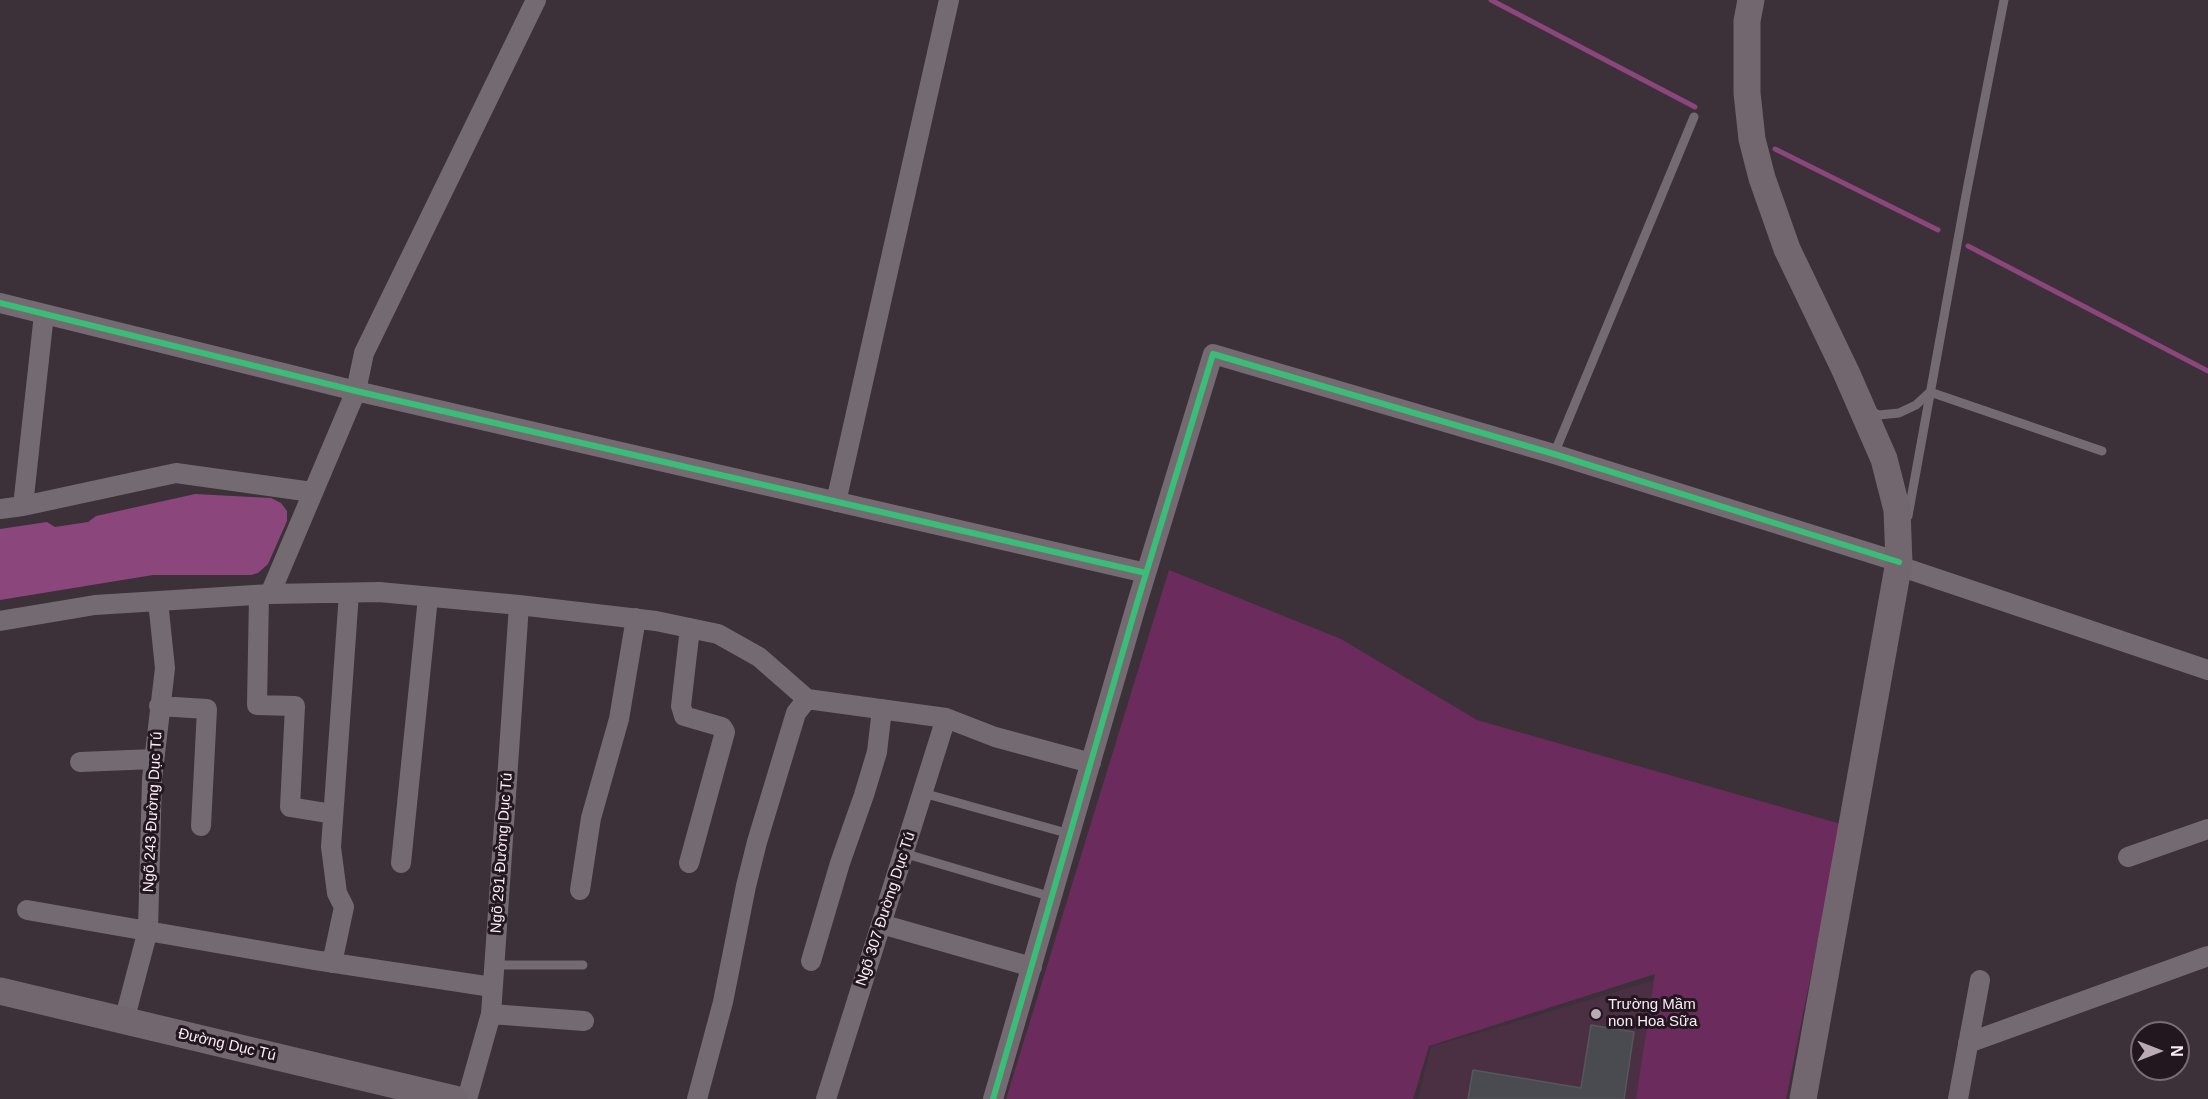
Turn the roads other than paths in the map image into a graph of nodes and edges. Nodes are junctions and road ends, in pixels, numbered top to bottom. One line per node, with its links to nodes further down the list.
1 (536, 0): 8 (street)
2 (949, 0): 14 (street)
3 (1751, 0): 10 (street)
4 (2004, 0): 9 (lane)
5 (1694, 117): 12 (lane)
6 (0, 303): 7 (street)
7 (44, 314): 8 (street); 15 (street)
8 (356, 391): 13 (street); 14 (street)
9 (1930, 392): 10 (lane); 11 (lane); 17 (lane)
10 (1863, 408): 17 (street)
11 (2102, 451)
12 (1554, 454): 17 (street); 18 (street)
13 (312, 492): 15 (street); 20 (street)
14 (836, 502): 18 (street)
15 (23, 506): 16 (street)
16 (0, 509)
17 (1899, 564): 27 (street); 67 (street)
18 (1146, 573): 34 (street)
19 (349, 593): 20 (street); 21 (street); 36 (street)
20 (265, 594): 22 (street); 36 (street)
21 (428, 597): 23 (street); 42 (street)
22 (158, 601): 25 (street); 29 (street, Ngõ 243 Đường Dục Tú)
23 (519, 605): 24 (street); 52 (street, Ngõ 291 Đường Dục Tú)
24 (636, 618): 26 (street); 44 (street)
25 (0, 621)
26 (690, 628): 28 (street); 43 (street)
27 (2208, 670)
28 (807, 699): 30 (street); 64 (street)
29 (159, 706): 32 (street, Ngõ 243 Đường Dục Tú); 37 (street)
30 (882, 709): 31 (street); 50 (street)
31 (946, 718): 34 (street); 35 (street, Ngõ 307 Đường Dục Tú)
32 (154, 759): 33 (street); 48 (street, Ngõ 243 Đường Dục Tú)
33 (80, 762)
34 (1091, 763): 39 (street)
35 (923, 793): 39 (lane); 40 (street, Ngõ 307 Đường Dục Tú)
36 (333, 814): 51 (street)
37 (201, 826)
38 (2208, 829): 41 (street)
39 (1070, 834): 45 (street)
40 (903, 853): 45 (lane); 47 (street, Ngõ 307 Đường Dục Tú)
41 (2128, 857)
42 (401, 863)
43 (689, 863)
44 (580, 890)
45 (1052, 897): 54 (street)
46 (27, 910): 48 (street)
47 (881, 924): 54 (street); 65 (street, Ngõ 307 Đường Dục Tú)
48 (148, 930): 51 (street); 59 (street, Ngõ 243 Đường Dục Tú)
49 (2208, 956): 61 (street)
50 (811, 961)
51 (332, 963): 56 (street)
52 (494, 965): 53 (lane); 56 (street, Ngõ 291 Đường Dục Tú)
53 (583, 965)
54 (1032, 967): 66 (street)
55 (1980, 980): 61 (street)
56 (492, 987): 58 (street, Ngõ 291 Đường Dục Tú)
57 (0, 991): 59 (street, Đường Dục Tú)
58 (491, 1014): 60 (street); 63 (street, Ngõ 291 Đường Dục Tú)
59 (124, 1021): 62 (street, Đường Dục Tú)
60 (584, 1021)
61 (1968, 1043): 68 (street)
62 (454, 1099)
63 (467, 1099)
64 (697, 1099)
65 (825, 1099)
66 (993, 1099)
67 (1803, 1099)
68 (1958, 1099)

